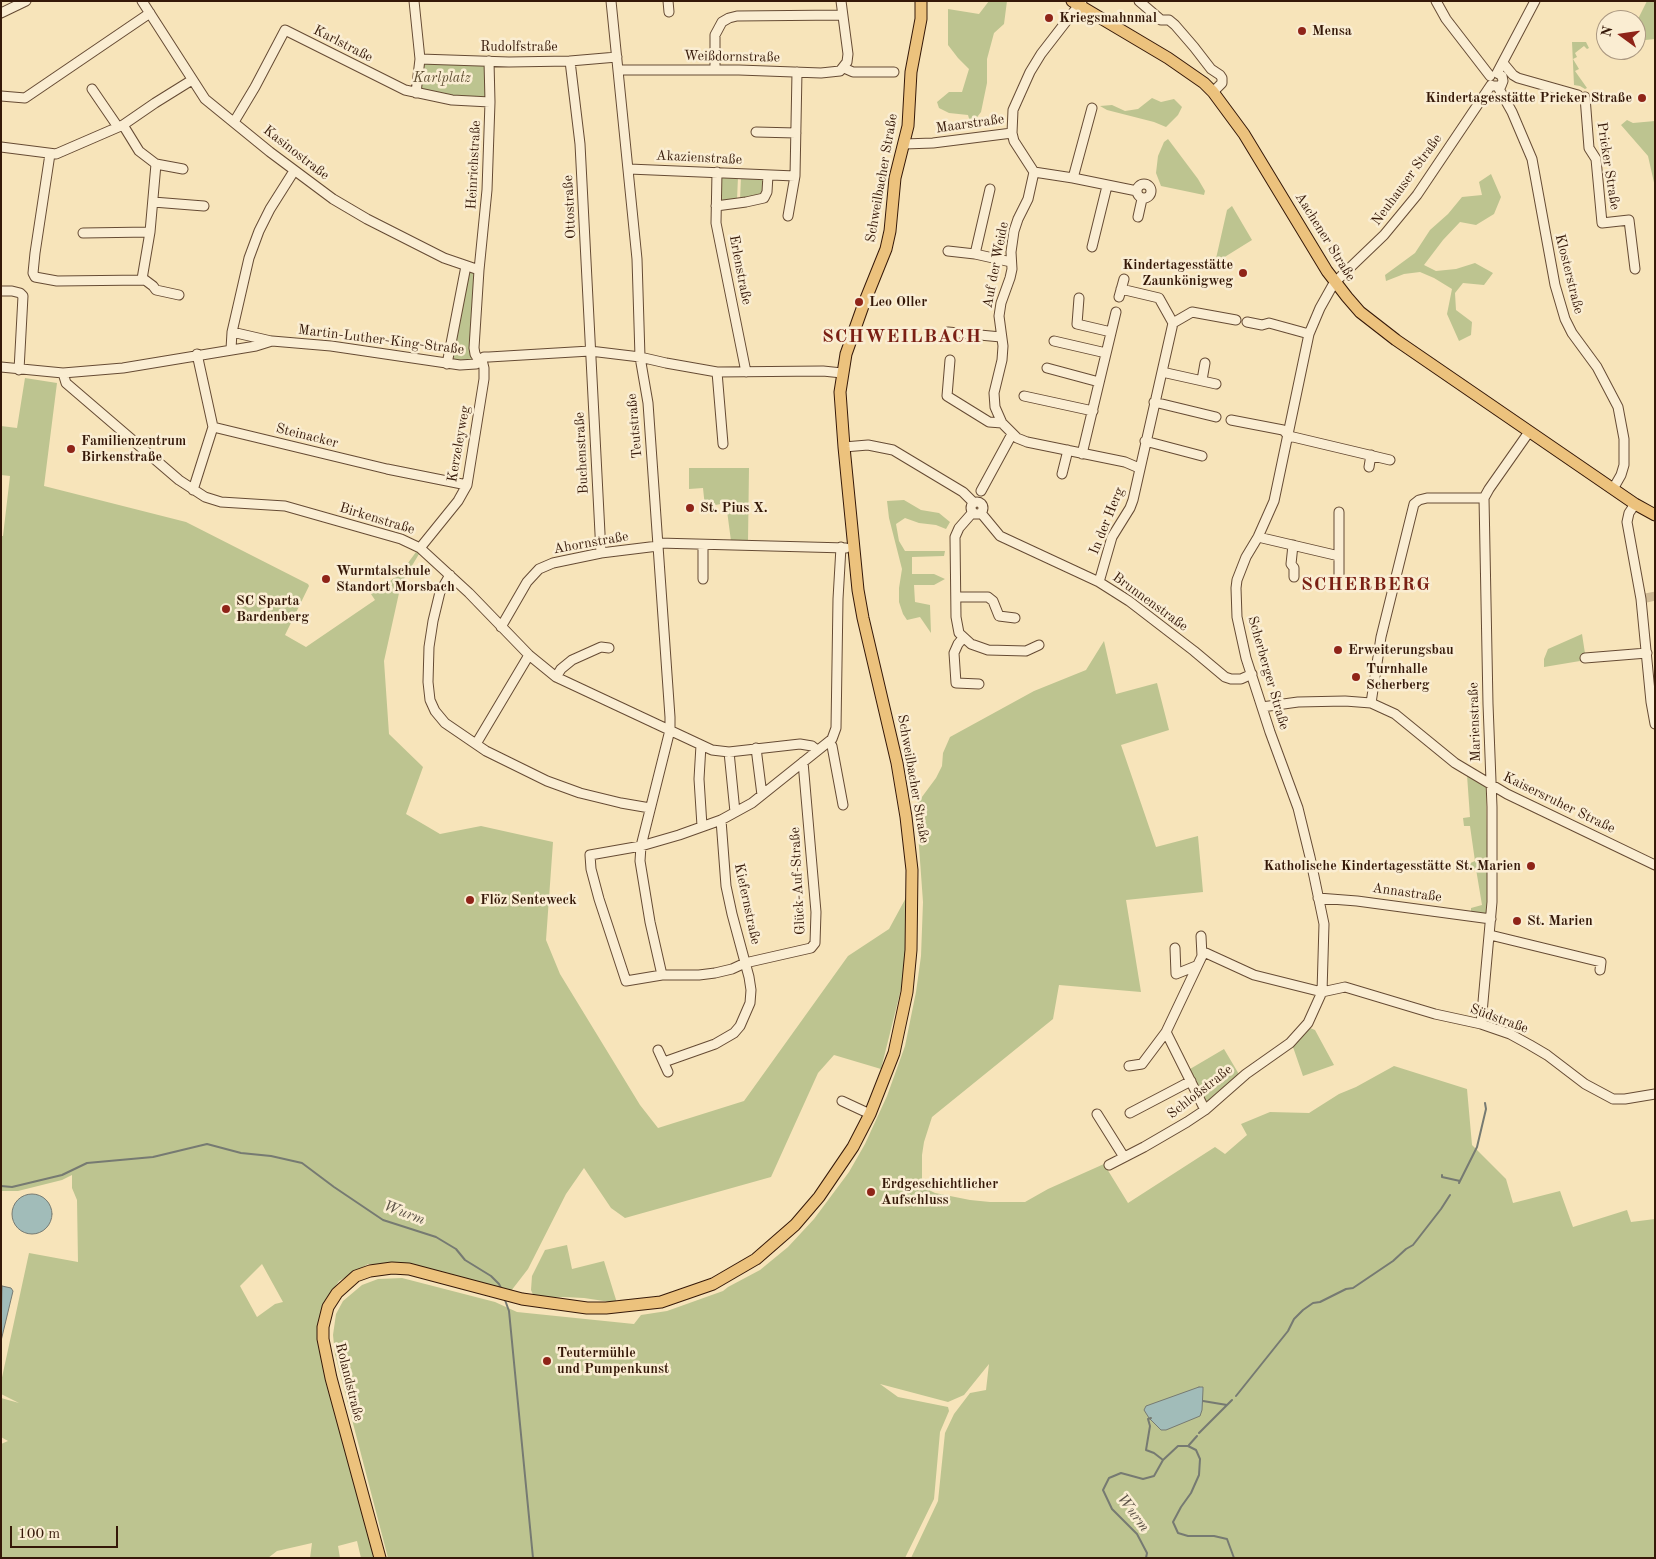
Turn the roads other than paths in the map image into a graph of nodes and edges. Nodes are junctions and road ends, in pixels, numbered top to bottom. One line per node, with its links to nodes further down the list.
1 (26, 1): 13 (street)
2 (142, 1): 14 (street, Kasinostraße)
3 (414, 1): 17 (street)
4 (611, 1): 16 (street, Teutstraße)
5 (668, 1): 12 (street)
6 (841, 1): 15 (street)
7 (921, 1): 40 (main road, Schweilbacher Straße)
8 (1139, 1): 31 (street)
9 (1436, 1): 28 (street, Klosterstraße)
10 (1535, 1): 20 (street, Neuhauser Straße)
11 (1078, 2): 31 (main road, Aachener Straße); 39 (street, Maarstraße)
12 (669, 12)
13 (1, 13)
14 (150, 13): 27 (street, Kasinostraße); 32 (street)
15 (842, 15): 21 (street); 23 (street)
16 (617, 58): 19 (street, Rudolfstraße); 22 (street, Teutstraße)
17 (420, 59): 18 (street, Rudolfstraße); 30 (street)
18 (489, 61): 19 (street, Rudolfstraße); 33 (street, Heinrichstraße)
19 (570, 61): 86 (street, Ottostraße)
20 (1503, 63): 26 (street); 28 (street, Neuhauser Straße)
21 (844, 68): 24 (street, Weißdornstraße); 25 (street, Weißdornstraße)
22 (619, 70): 23 (street, Weißdornstraße); 45 (street, Teutstraße)
23 (715, 70): 24 (street, Weißdornstraße)
24 (797, 72): 38 (street)
25 (894, 72)
26 (1513, 75): 28 (street); 66 (street, Pricker Straße)
27 (192, 80): 35 (street, Kasinostraße); 36 (street)
28 (1496, 80): 70 (street, Neuhauser Straße); 127 (street, Klosterstraße)
29 (92, 89): 36 (street)
30 (416, 92): 33 (street, Karlstraße); 35 (street, Karlstraße)
31 (1213, 92): 70 (main road, Aachener Straße)
32 (1, 96)
33 (490, 102): 67 (street, Heinrichstraße)
34 (1092, 108): 51 (street)
35 (234, 122): 46 (street, Kasinostraße)
36 (120, 126): 42 (street); 43 (street)
37 (756, 132): 38 (street)
38 (796, 133): 50 (street)
39 (1012, 133): 40 (street, Maarstraße); 48 (street)
40 (904, 144): 101 (main road, Schweilbacher Straße)
41 (1, 147): 42 (street)
42 (50, 154): 68 (street)
43 (156, 164): 44 (street); 54 (street)
44 (183, 169)
45 (629, 169): 47 (street, Akazienstraße); 89 (street, Teutstraße)
46 (294, 171): 65 (street, Kasinostraße); 78 (street)
47 (717, 172): 49 (street, Akazienstraße); 56 (street, Erlenstraße)
48 (1034, 172): 51 (street); 64 (street, Auf der Weide)
49 (768, 175): 50 (street, Akazienstraße); 56 (street)
50 (795, 176): 57 (street)
51 (1073, 178): 52 (street)
52 (1107, 186): 58 (street); 61 (street)
53 (990, 189): 63 (street)
54 (154, 202): 55 (street); 60 (street)
55 (204, 206)
56 (716, 206): 98 (street, Erlenstraße)
57 (788, 216)
58 (1138, 216)
59 (83, 232): 60 (street)
60 (150, 232): 68 (street)
61 (1092, 247)
62 (948, 250): 63 (street)
63 (975, 254): 64 (street)
64 (1011, 262): 82 (street, Auf der Weide)
65 (466, 266): 67 (street, Kasinostraße); 93 (street)
66 (1636, 268)
67 (479, 270): 91 (street, Heinrichstraße)
68 (142, 279): 72 (street)
69 (1124, 280): 77 (street)
70 (1334, 283): 81 (street, Scherberger Straße); 112 (main road, Aachener Straße)
71 (1, 291): 96 (street)
72 (179, 295)
73 (1079, 298): 80 (street)
74 (1116, 312): 80 (street)
75 (1236, 320): 77 (street)
76 (1247, 322): 81 (street)
77 (1173, 323): 99 (street, In der Herg)
78 (232, 332): 83 (street, Martin-Luther-King-Straße); 85 (street)
79 (949, 332): 82 (street)
80 (1111, 332): 87 (street)
81 (1310, 334): 114 (street, Scherberger Straße)
82 (1001, 337): 110 (street, Auf der Weide)
83 (272, 341): 85 (street, Martin-Luther-King-Straße); 93 (street, Martin-Luther-King-Straße)
84 (1054, 341): 87 (street)
85 (231, 349): 88 (street, Martin-Luther-King-Straße)
86 (590, 351): 89 (street, Martin-Luther-King-Straße); 91 (street, Martin-Luther-King-Straße); 142 (street, Buchenstraße)
87 (1106, 353): 103 (street)
88 (197, 354): 100 (street, Martin-Luther-King-Straße); 111 (street)
89 (640, 357): 97 (street, Martin-Luther-King-Straße); 136 (street, Teutstraße)
90 (950, 360): 110 (street)
91 (481, 361): 93 (street, Martin-Luther-King-Straße); 126 (street, Kerzeleyweg)
92 (1205, 363): 102 (street)
93 (447, 364)
94 (1, 367): 96 (street, Martin-Luther-King-Straße)
95 (1047, 368): 103 (street)
96 (19, 370): 100 (street, Martin-Luther-King-Straße)
97 (717, 372): 98 (street, Martin-Luther-King-Straße); 116 (street)
98 (746, 372): 101 (street, Martin-Luther-King-Straße)
99 (1162, 372): 102 (street); 106 (street, In der Herg)
100 (63, 373): 128 (street, Birkenstraße)
101 (842, 374): 117 (main road, Schweilbacher Straße)
102 (1202, 380): 104 (street)
103 (1099, 382): 107 (street)
104 (1216, 384)
105 (1024, 396): 107 (street)
106 (1154, 402): 108 (street); 115 (street, In der Herg)
107 (1093, 411): 119 (street)
108 (1216, 416)
109 (1231, 420): 114 (street)
110 (1002, 422): 113 (street, Auf der Weide)
111 (213, 427): 126 (street, Steinacker); 128 (street)
112 (1529, 432): 127 (main road, Aachener Straße); 130 (street)
113 (1012, 434): 118 (street, Auf der Weide); 129 (street)
114 (1289, 436): 120 (street); 135 (street, Scherberger Straße)
115 (1145, 441): 121 (street); 124 (street, In der Herg)
116 (723, 444)
117 (844, 447): 132 (street, Brunnenstraße); 141 (main road, Schweilbacher Straße)
118 (1068, 450): 119 (street, Auf der Weide); 125 (street)
119 (1082, 454): 124 (street, Auf der Weide)
120 (1371, 455): 122 (street); 123 (street)
121 (1202, 456)
122 (1390, 460)
123 (1368, 467)
124 (1140, 468): 148 (street, In der Herg)
125 (1062, 474)
126 (467, 485): 139 (street, Kerzeleyweg)
127 (1613, 489): 131 (main road, Aachener Straße)
128 (193, 490): 139 (street, Birkenstraße)
129 (981, 491)
130 (1484, 498): 161 (street); 172 (street, Marienstraße)
131 (1635, 504): 134 (main road, Aachener Straße); 155 (street)
132 (976, 509): 148 (street, Brunnenstraße); 149 (street)
133 (1339, 512): 143 (street)
134 (1655, 515)
135 (1258, 537): 138 (street); 158 (street, Scherberger Straße)
136 (658, 544): 137 (street, Ahornstraße); 142 (street, Ahornstraße); 164 (street, Teutstraße)
137 (703, 545): 140 (street, Ahornstraße); 147 (street)
138 (1293, 545): 143 (street); 146 (street)
139 (420, 548): 144 (street, Birkenstraße)
140 (841, 548): 141 (street, Ahornstraße); 165 (street)
141 (854, 548): 203 (main road, Schweilbacher Straße)
142 (601, 553): 151 (street, Ahornstraße)
143 (1339, 556): 145 (street)
144 (450, 575): 151 (street, Birkenstraße); 166 (street)
145 (1339, 575)
146 (1294, 577)
147 (703, 579)
148 (1099, 582): 158 (street, Brunnenstraße)
149 (956, 597): 150 (street); 152 (street)
150 (1015, 618)
151 (502, 627): 156 (street, Birkenstraße)
152 (963, 638): 153 (street); 160 (street)
153 (1039, 645)
154 (609, 648): 159 (street)
155 (1647, 653): 157 (street); 163 (street)
156 (529, 655): 159 (street, Birkenstraße); 166 (street)
157 (1585, 658)
158 (1252, 674): 162 (street, Scherberger Straße)
159 (556, 677): 164 (street, Birkenstraße)
160 (979, 684)
161 (1371, 703): 162 (street, Kaisersruher Straße); 172 (street, Kaisersruher Straße)
162 (1262, 707): 181 (street, Scherberger Straße)
163 (1655, 724)
164 (670, 730): 167 (street); 175 (street, Teutstraße)
165 (828, 743): 169 (street); 174 (street)
166 (476, 744): 175 (street)
167 (700, 745): 170 (street); 178 (street)
168 (756, 748): 169 (street); 170 (street); 173 (street)
169 (817, 750): 171 (street)
170 (729, 752): 176 (street)
171 (804, 762): 173 (street); 187 (street, Glück-Auf-Straße)
172 (1491, 784): 180 (street, Kaisersruher Straße); 182 (street, Marienstraße)
173 (762, 795): 176 (street)
174 (843, 806)
175 (650, 808): 179 (street, Teutstraße)
176 (735, 812): 177 (street)
177 (721, 820): 178 (street); 187 (street, Kiefernstraße)
178 (702, 826): 179 (street)
179 (641, 846): 190 (street, Teutstraße); 190 (street, Glück-Auf-Straße)
180 (1655, 865)
181 (1318, 898): 182 (street, Annastraße); 191 (street, Scherberger Straße)
182 (1491, 919): 183 (street, Marienstraße)
183 (1490, 934): 189 (street); 192 (street, Marienstraße)
184 (1201, 936): 186 (street)
185 (1175, 948): 188 (street)
186 (1202, 953): 188 (street); 191 (street)
187 (745, 963): 190 (street, Glück-Auf-Straße); 195 (street, Kiefernstraße)
188 (1196, 966): 193 (street)
189 (1600, 970)
190 (662, 975)
191 (1322, 992): 192 (street, Südstraße); 201 (street, Schloßstraße)
192 (1482, 1024): 199 (street, Südstraße)
193 (1166, 1032): 196 (street); 198 (street)
194 (658, 1050): 195 (street)
195 (664, 1062): 197 (street)
196 (1129, 1066)
197 (668, 1072)
198 (1191, 1080): 201 (street); 202 (street)
199 (1655, 1094)
200 (842, 1101): 203 (street)
201 (1205, 1110): 205 (street, Schloßstraße)
202 (1130, 1113)
203 (870, 1114): 207 (main road, Schweilbacher Straße)
204 (1097, 1114): 205 (street)
205 (1124, 1157): 206 (street, Schloßstraße)
206 (1109, 1165)
207 (497, 1293): 208 (main road, Rolandstraße)
208 (380, 1558)

